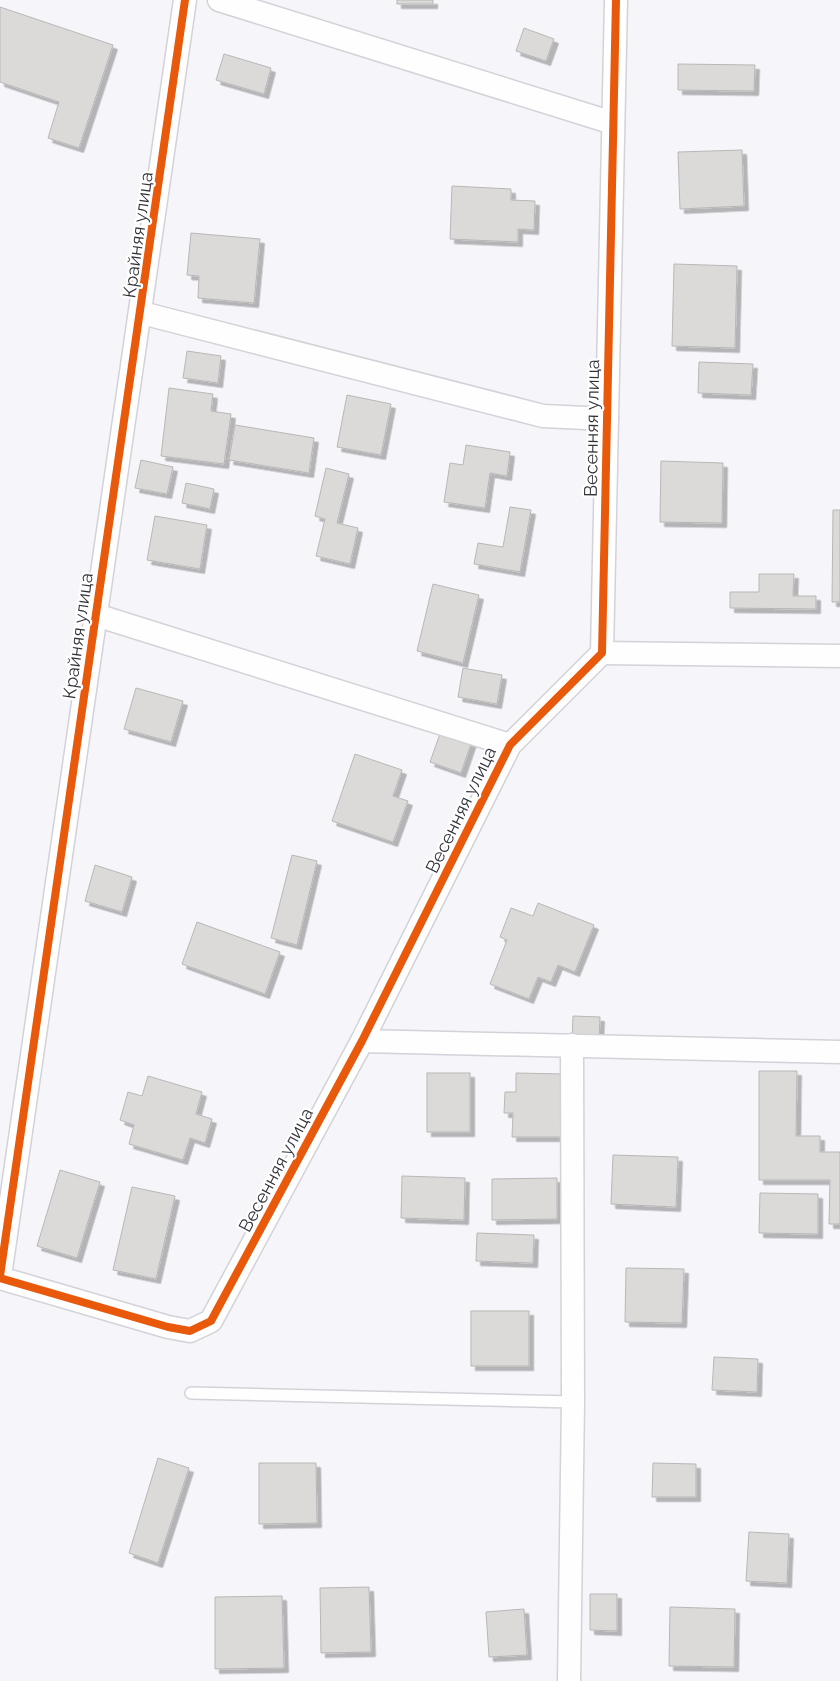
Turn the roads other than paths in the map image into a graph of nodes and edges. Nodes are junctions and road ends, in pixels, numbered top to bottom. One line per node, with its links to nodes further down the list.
1 (185, 0): 5 (street, Крайняя улица)
2 (219, 0): 4 (street)
3 (616, 0): 4 (street, Весенняя улица)
4 (613, 123): 6 (street, Весенняя улица)
5 (142, 313): 6 (street); 7 (street, Крайняя улица)
6 (607, 419): 8 (street, Весенняя улица)
7 (96, 615): 10 (street); 14 (street, Крайняя улица)
8 (602, 652): 9 (street); 10 (street, Весенняя улица)
9 (840, 656)
10 (510, 745): 11 (street, Весенняя улица)
11 (362, 1041): 12 (street); 14 (street, Весенняя улица)
12 (572, 1045): 13 (street); 16 (street)
13 (840, 1052)
14 (0, 1277)
15 (191, 1393): 16 (lane)
16 (573, 1402): 17 (street)
17 (569, 1681)

